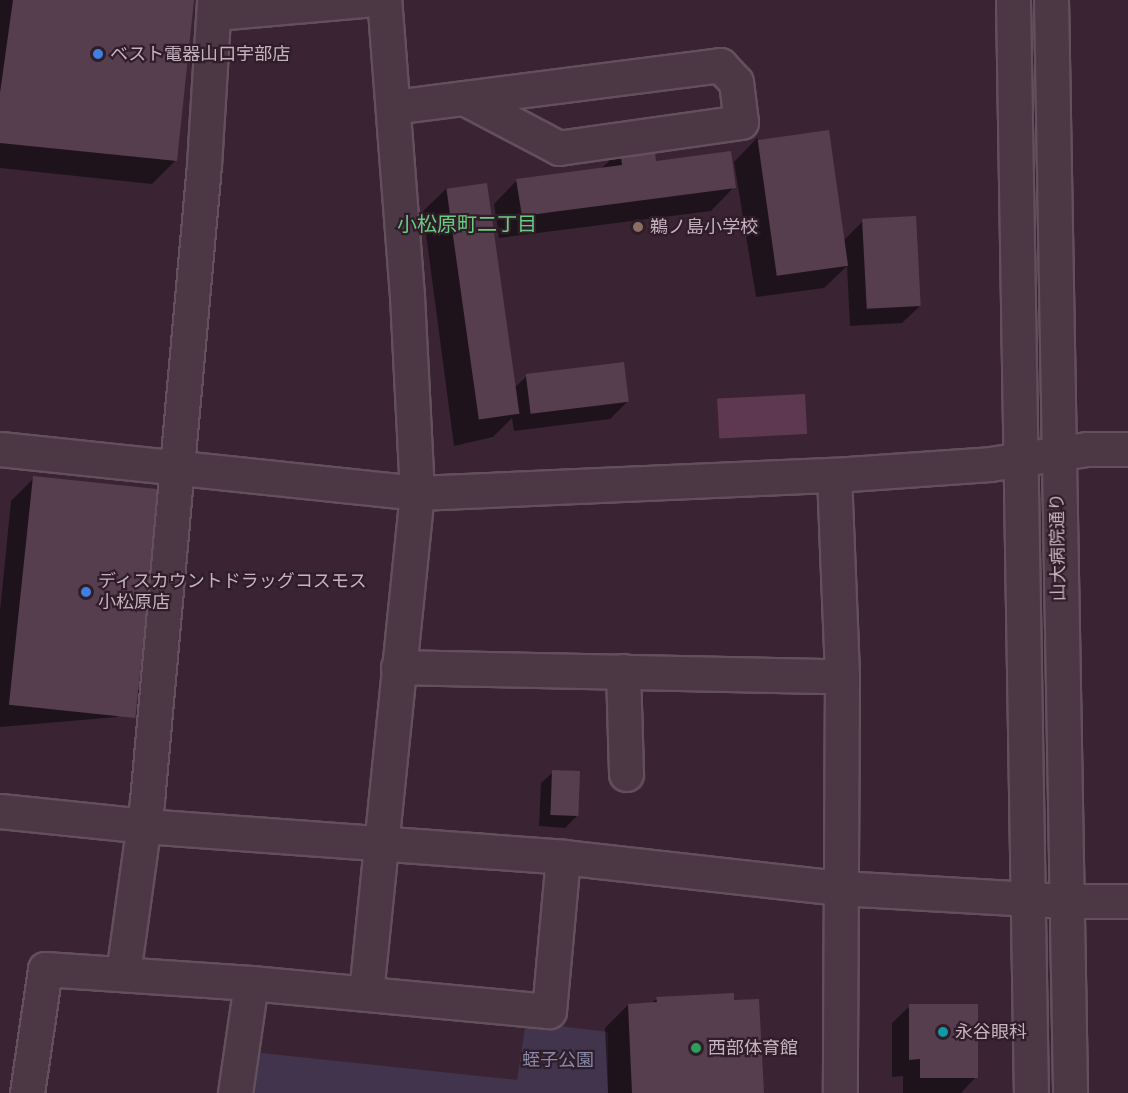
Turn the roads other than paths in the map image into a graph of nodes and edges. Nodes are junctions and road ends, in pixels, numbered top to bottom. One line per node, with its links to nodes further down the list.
1 (363, 0): 5 (street)
2 (384, 0): 7 (street)
3 (1013, 0): 11 (street, 山大病院通り)
4 (1051, 0): 10 (street, 山大病院通り)
5 (214, 7): 12 (street)
6 (464, 98): 6 (street); 7 (street)
7 (393, 106): 14 (street)
8 (1128, 448): 10 (street)
9 (0, 449): 12 (street)
10 (1056, 452): 11 (street); 25 (street, 山大病院通り)
11 (1022, 458): 13 (street); 24 (street, 山大病院通り)
12 (178, 466): 14 (street); 20 (street)
13 (834, 475): 14 (street); 17 (street)
14 (417, 493): 15 (street)
15 (398, 667): 16 (street); 21 (street)
16 (623, 672): 17 (street); 18 (street)
17 (842, 676): 23 (street)
18 (626, 774)
19 (0, 811): 20 (street)
20 (144, 826): 21 (street); 27 (street)
21 (379, 843): 22 (street); 29 (street)
22 (563, 857): 23 (street); 29 (street)
23 (840, 888): 24 (street); 32 (street)
24 (1029, 899): 25 (street); 33 (street, 山大病院通り)
25 (1067, 901): 26 (street); 34 (street, 山大病院通り)
26 (1128, 901)
27 (123, 974): 28 (street); 30 (street)
28 (251, 983): 29 (street); 31 (street)
29 (366, 993)
30 (27, 1093)
31 (235, 1093)
32 (840, 1093)
33 (1031, 1093)
34 (1070, 1093)

